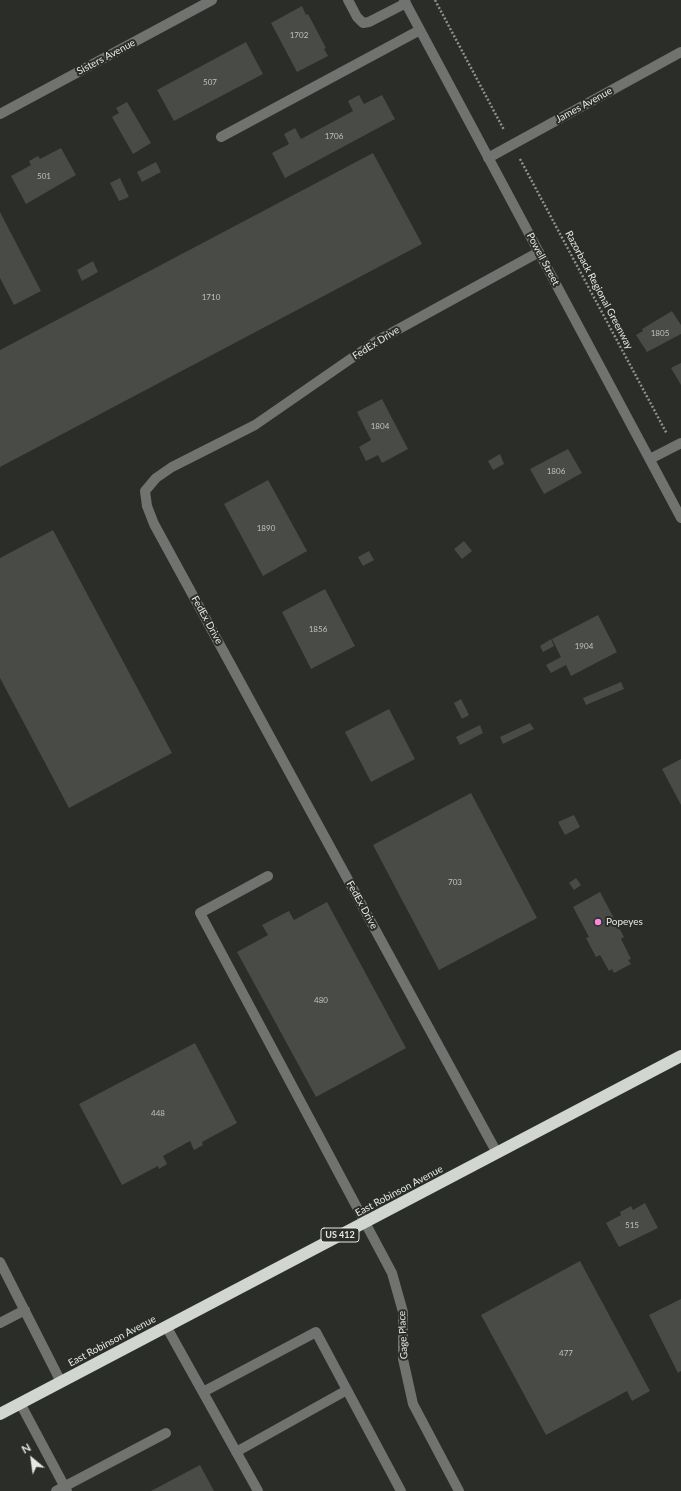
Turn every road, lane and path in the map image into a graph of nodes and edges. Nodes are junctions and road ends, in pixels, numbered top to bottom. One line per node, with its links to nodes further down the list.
1 (212, 0): 7 (street, Sisters Avenue)
2 (348, 0): 4 (street)
3 (435, 0): 8 (path)
4 (405, 1): 5 (street, Powell Street)
5 (420, 30): 9 (street); 11 (street, Powell Street)
6 (681, 52): 11 (street, James Avenue)
7 (0, 114)
8 (504, 131)
9 (221, 137)
10 (518, 157): 13 (path, Razorback Regional Greenway)
11 (488, 158): 12 (street, Powell Street)
12 (539, 252): 15 (street, Powell Street); 19 (street, FedEx Drive)
13 (665, 430)
14 (681, 443): 15 (street)
15 (650, 459): 16 (street, Powell Street)
16 (681, 518)
17 (268, 876): 20 (street, Gage Place)
18 (681, 1056): 19 (highway, East Robinson Avenue / US 412)
19 (497, 1153): 20 (highway, East Robinson Avenue / US 412)
20 (365, 1222): 24 (highway, East Robinson Avenue / US 412); 35 (street, Gage Place)
21 (0, 1262): 22 (street)
22 (25, 1310): 23 (street); 25 (street)
23 (0, 1323)
24 (166, 1326): 25 (highway, East Robinson Avenue / US 412); 27 (street)
25 (61, 1382): 28 (highway, East Robinson Avenue / US 412)
26 (347, 1390): 27 (street); 31 (street); 34 (street)
27 (203, 1392): 31 (street)
28 (20, 1403): 29 (highway, East Robinson Avenue / US 412); 32 (street)
29 (0, 1414)
30 (166, 1433): 32 (street)
31 (236, 1452): 33 (street)
32 (63, 1489)
33 (258, 1491)
34 (400, 1491)
35 (459, 1491)

